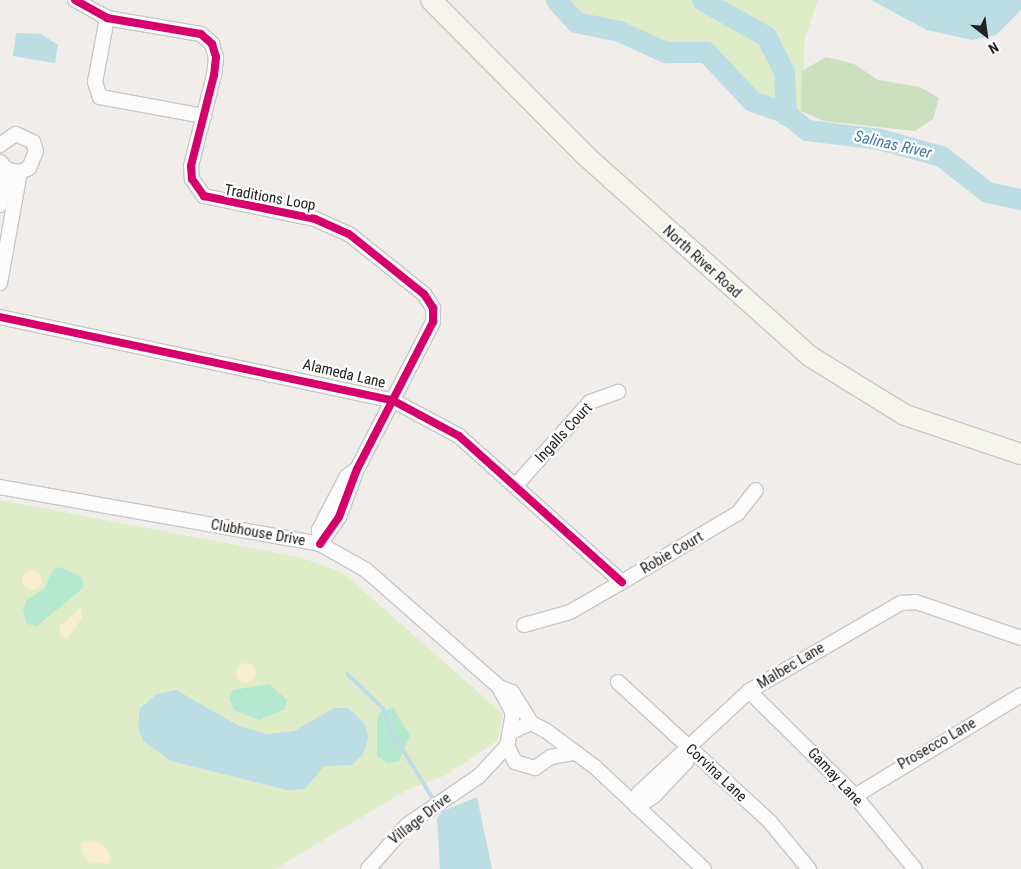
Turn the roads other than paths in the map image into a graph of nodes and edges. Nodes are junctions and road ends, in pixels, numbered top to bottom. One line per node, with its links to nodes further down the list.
1 (75, 0): 3 (street, Traditions Loop)
2 (431, 0): 12 (main road, North River Road)
3 (107, 18): 4 (street, Traditions Loop); 4 (street)
4 (204, 116): 11 (street, Traditions Loop)
5 (0, 145): 6 (street)
6 (9, 168): 7 (street); 8 (street)
7 (0, 205)
8 (0, 283)
9 (0, 317): 11 (street, Alameda Lane)
10 (618, 392): 13 (street, Ingalls Court)
11 (392, 400): 13 (street, Alameda Lane); 16 (street, Traditions Loop)
12 (1021, 454)
13 (517, 484): 17 (street, Alameda Lane)
14 (0, 487): 16 (street, Clubhouse Drive)
15 (756, 490): 17 (street, Robie Court)
16 (320, 544): 21 (street, Clubhouse Drive)
17 (622, 582): 18 (street, Robie Court)
18 (524, 625)
19 (1021, 638): 22 (street, Malbec Lane)
20 (618, 682): 28 (street, Corvina Lane)
21 (499, 687): 24 (street, Clubhouse Drive); 25 (street, Clubhouse Drive)
22 (749, 691): 28 (street, Malbec Lane); 33 (street, Gamay Lane)
23 (1021, 695): 33 (street, Prosecco Lane)
24 (531, 723): 25 (street); 26 (street, Clubhouse Drive)
25 (512, 731): 27 (street, Clubhouse Drive)
26 (551, 737): 29 (street, Clubhouse Drive); 30 (street)
27 (507, 746): 31 (street); 32 (street, Village Drive)
28 (689, 748): 34 (street, Malbec Lane); 37 (street, Corvina Lane)
29 (573, 753): 30 (street); 34 (street, Clubhouse Drive)
30 (550, 756): 31 (street)
31 (522, 767): 32 (street, Village Drive)
32 (479, 776): 35 (street, Village Drive)
33 (855, 796): 38 (street, Gamay Lane)
34 (637, 807): 36 (street, Clubhouse Drive)
35 (368, 869)
36 (704, 869)
37 (809, 869)
38 (915, 869)

